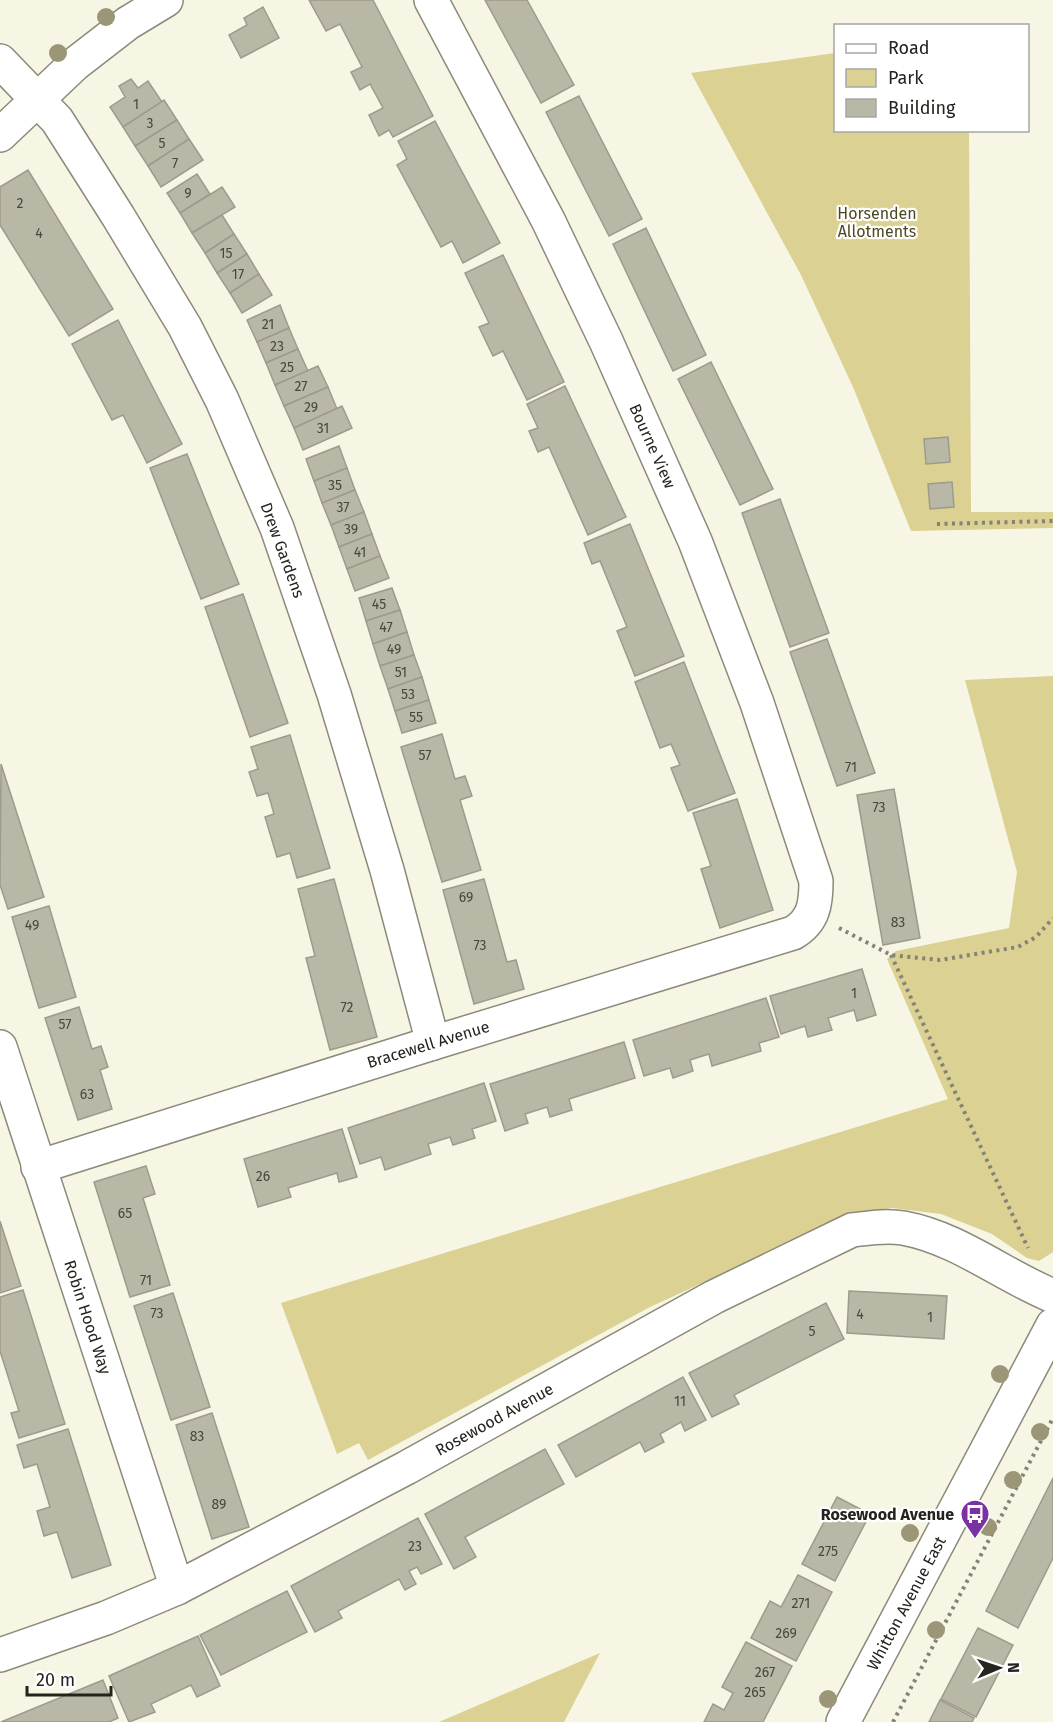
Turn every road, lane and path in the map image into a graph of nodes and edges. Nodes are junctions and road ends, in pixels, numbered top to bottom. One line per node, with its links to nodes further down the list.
1 (166, 0): 4 (street)
2 (431, 0): 8 (street, Bourne View)
3 (0, 61): 4 (street, Drew Gardens)
4 (38, 99): 5 (street); 11 (street, Drew Gardens)
5 (0, 135)
6 (1053, 521): 7 (path)
7 (937, 524)
8 (811, 914): 10 (path); 11 (street, Bracewell Avenue)
9 (1053, 918): 10 (path)
10 (891, 955): 14 (path)
11 (433, 1043): 13 (street, Bracewell Avenue)
12 (0, 1047): 13 (street, Robin Hood Way)
13 (38, 1167): 17 (street, Robin Hood Way)
14 (1041, 1291): 17 (street, Rosewood Avenue)
15 (1053, 1325): 19 (street, Whitton Avenue East)
16 (1053, 1418): 20 (path)
17 (177, 1588): 18 (street, Rosewood Avenue)
18 (0, 1655)
19 (843, 1722)
20 (893, 1722)

